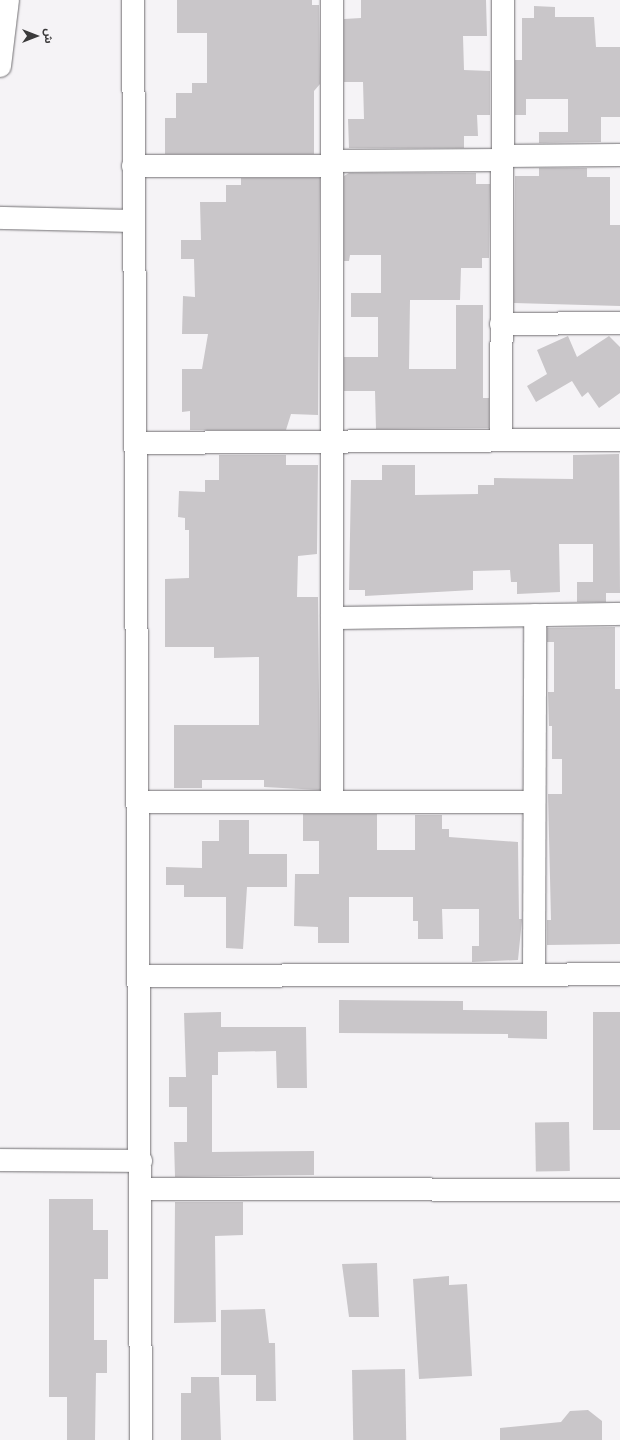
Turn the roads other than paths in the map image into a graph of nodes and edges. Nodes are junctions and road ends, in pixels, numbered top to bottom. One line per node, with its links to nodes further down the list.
1 (8, 0): 5 (street)
2 (133, 0): 9 (street)
3 (332, 0): 8 (street)
4 (503, 0): 7 (street)
5 (0, 66)
6 (620, 156): 7 (street)
7 (502, 158): 8 (street); 13 (street)
8 (332, 163): 9 (street); 16 (street)
9 (133, 166): 11 (street)
10 (0, 218): 11 (street)
11 (132, 221): 17 (street)
12 (620, 323): 13 (street)
13 (501, 324): 14 (street)
14 (501, 440): 15 (street); 16 (street)
15 (620, 440)
16 (332, 442): 17 (street); 20 (street)
17 (135, 443): 22 (street)
18 (620, 614): 19 (street)
19 (535, 615): 20 (street); 23 (street)
20 (332, 618): 21 (street)
21 (332, 801): 22 (street); 23 (street)
22 (140, 802): 26 (street)
23 (534, 802): 24 (street)
24 (534, 974): 25 (street); 26 (street)
25 (620, 974)
26 (141, 976): 28 (street)
27 (0, 1160): 28 (street)
28 (141, 1161): 29 (street)
29 (141, 1190): 30 (street); 31 (street)
30 (620, 1190)
31 (141, 1440)

